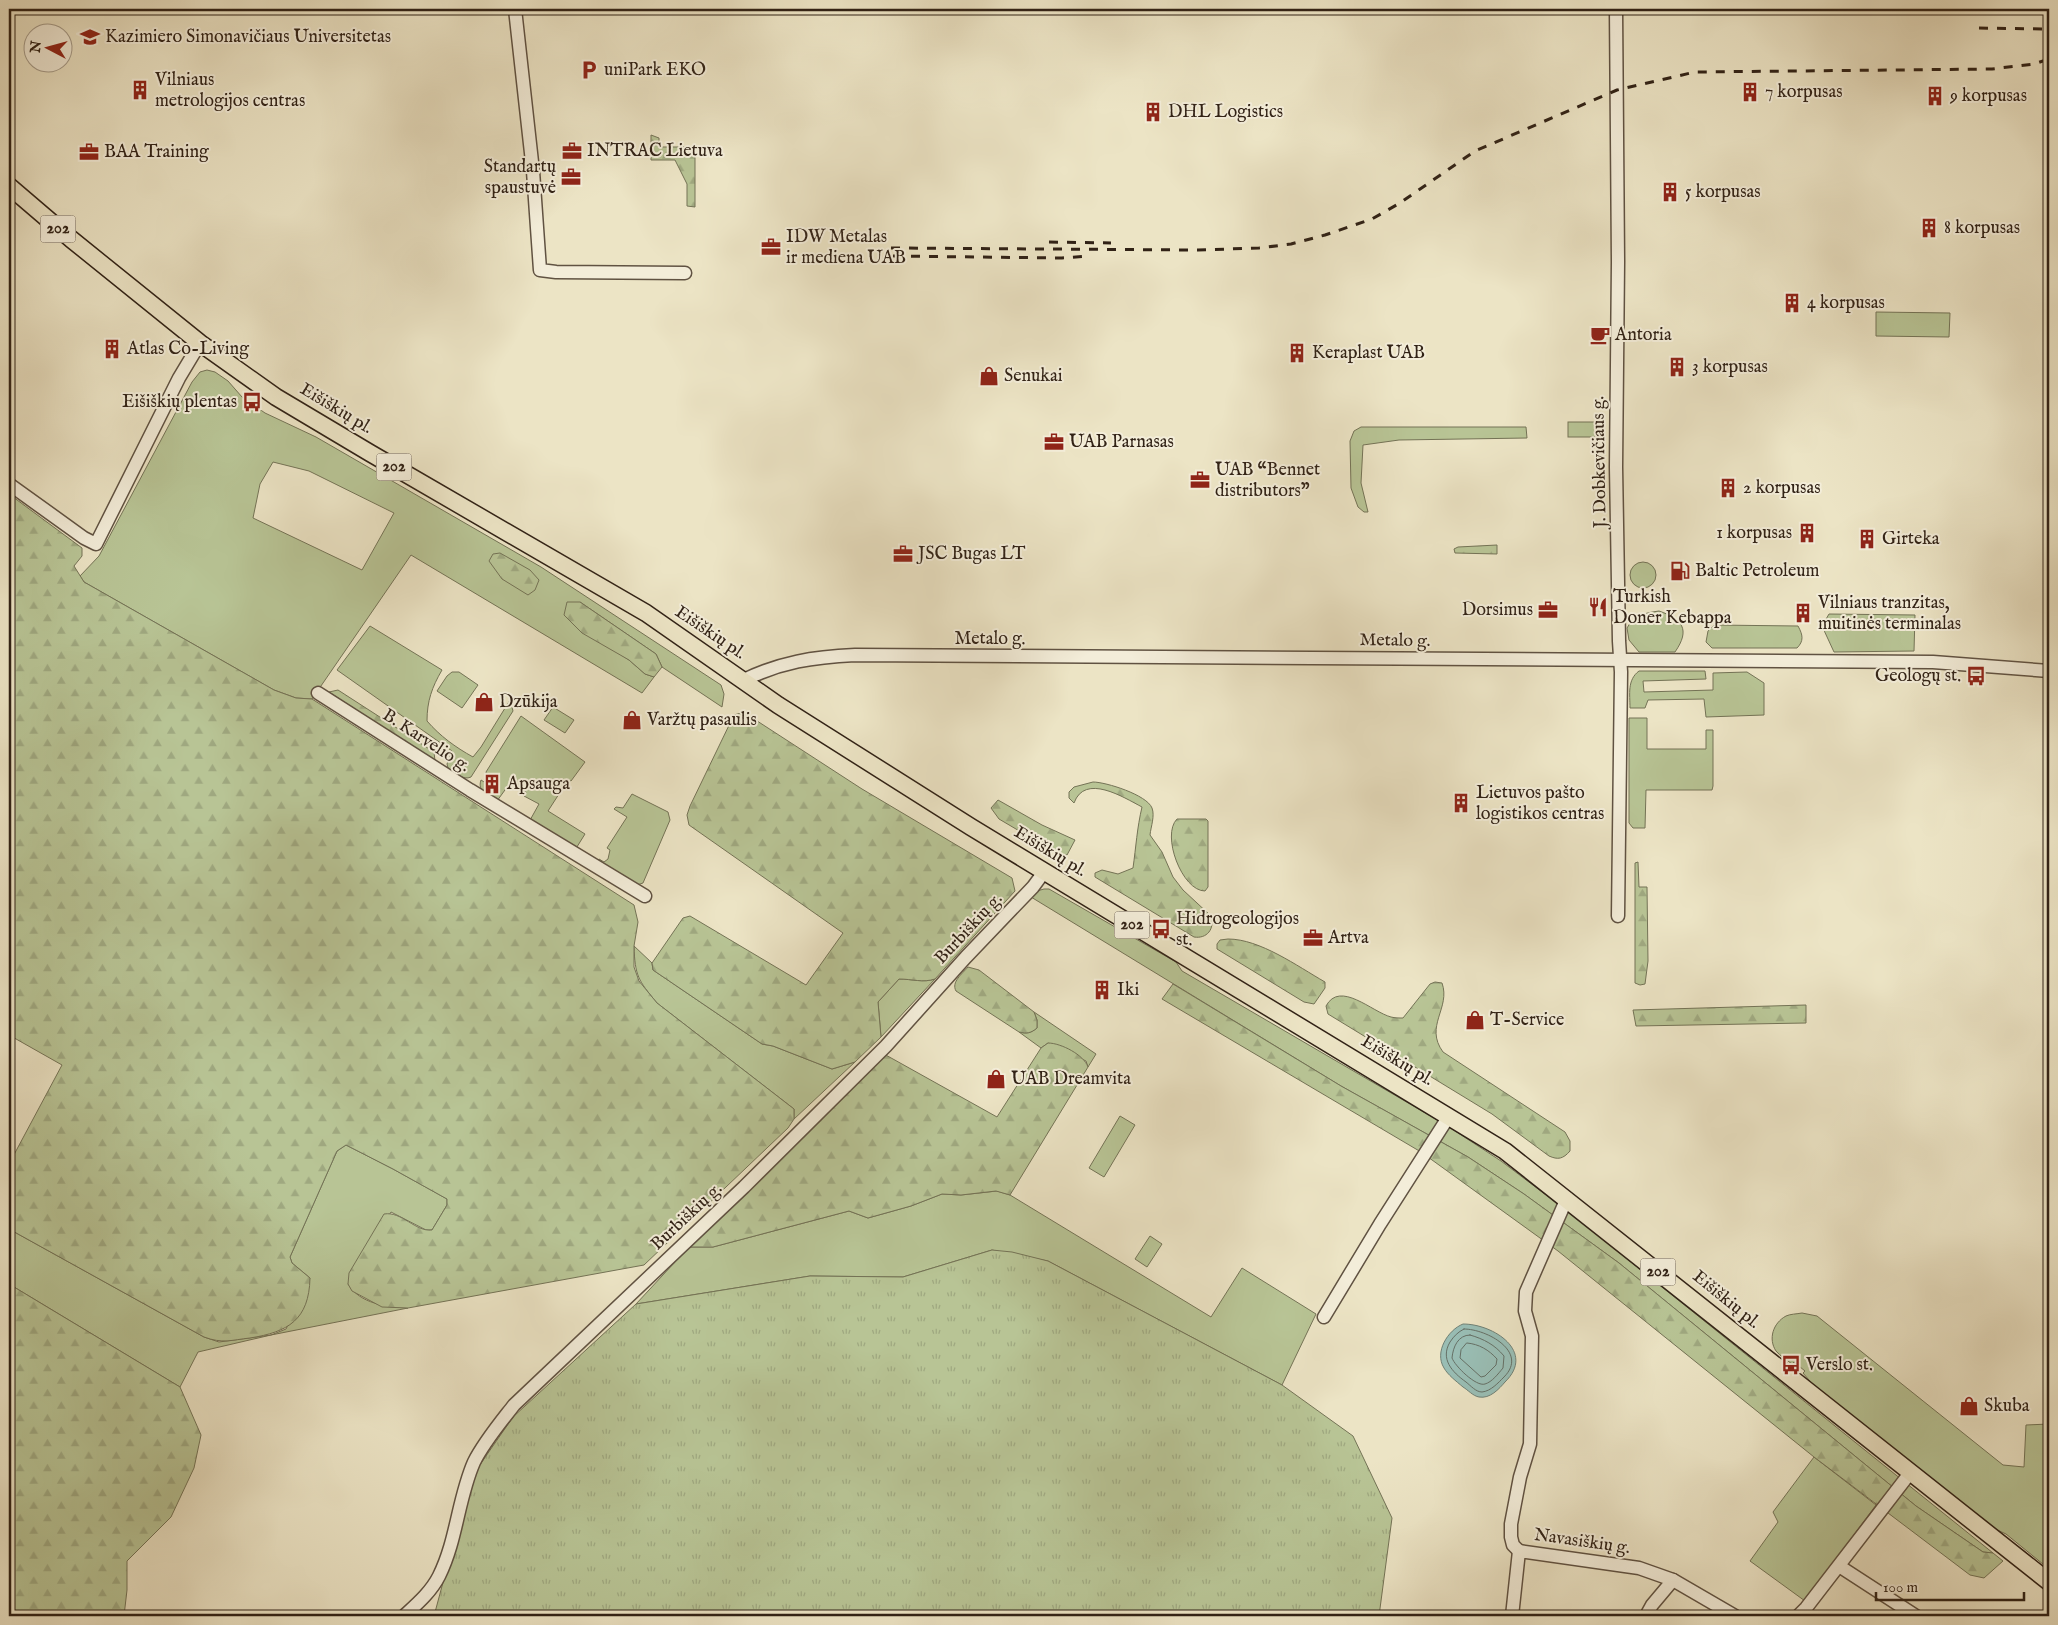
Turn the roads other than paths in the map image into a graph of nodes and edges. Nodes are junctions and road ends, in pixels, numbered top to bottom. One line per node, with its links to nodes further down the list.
1 (515, 9): 4 (street)
2 (1616, 9): 7 (street, J. Dobkevičiaus g.)
3 (9, 186): 5 (main road, Eišiškių pl. / 202)
4 (685, 273)
5 (200, 343): 6 (street); 9 (main road, Eišiškių pl. / 202)
6 (9, 484)
7 (1620, 661): 8 (street, Metalo g.); 9 (street, Metalo g.); 13 (street, J. Dobkevičiaus g.)
8 (2049, 671)
9 (744, 680): 11 (main road, Eišiškių pl. / 202)
10 (318, 692): 12 (street, B. Karvelio g.)
11 (1044, 872): 14 (main road, Eišiškių pl. / 202); 22 (street, Burbiškių g.)
12 (645, 896)
13 (1618, 916)
14 (1449, 1116): 15 (main road, Eišiškių pl. / 202); 16 (street)
15 (1567, 1198): 17 (main road, Eišiškių pl. / 202); 18 (street)
16 (1324, 1317)
17 (1910, 1473): 19 (street); 21 (main road, Eišiškių pl. / 202)
18 (1519, 1551): 20 (street, Navasiškių g.); 23 (street, Navasiškių g.)
19 (1838, 1566): 26 (street); 27 (street)
20 (1673, 1580): 24 (street); 25 (street, Navasiškių g.)
21 (2049, 1582)
22 (404, 1616)
23 (1512, 1616)
24 (1646, 1616)
25 (1735, 1616)
26 (1798, 1616)
27 (1916, 1616)

